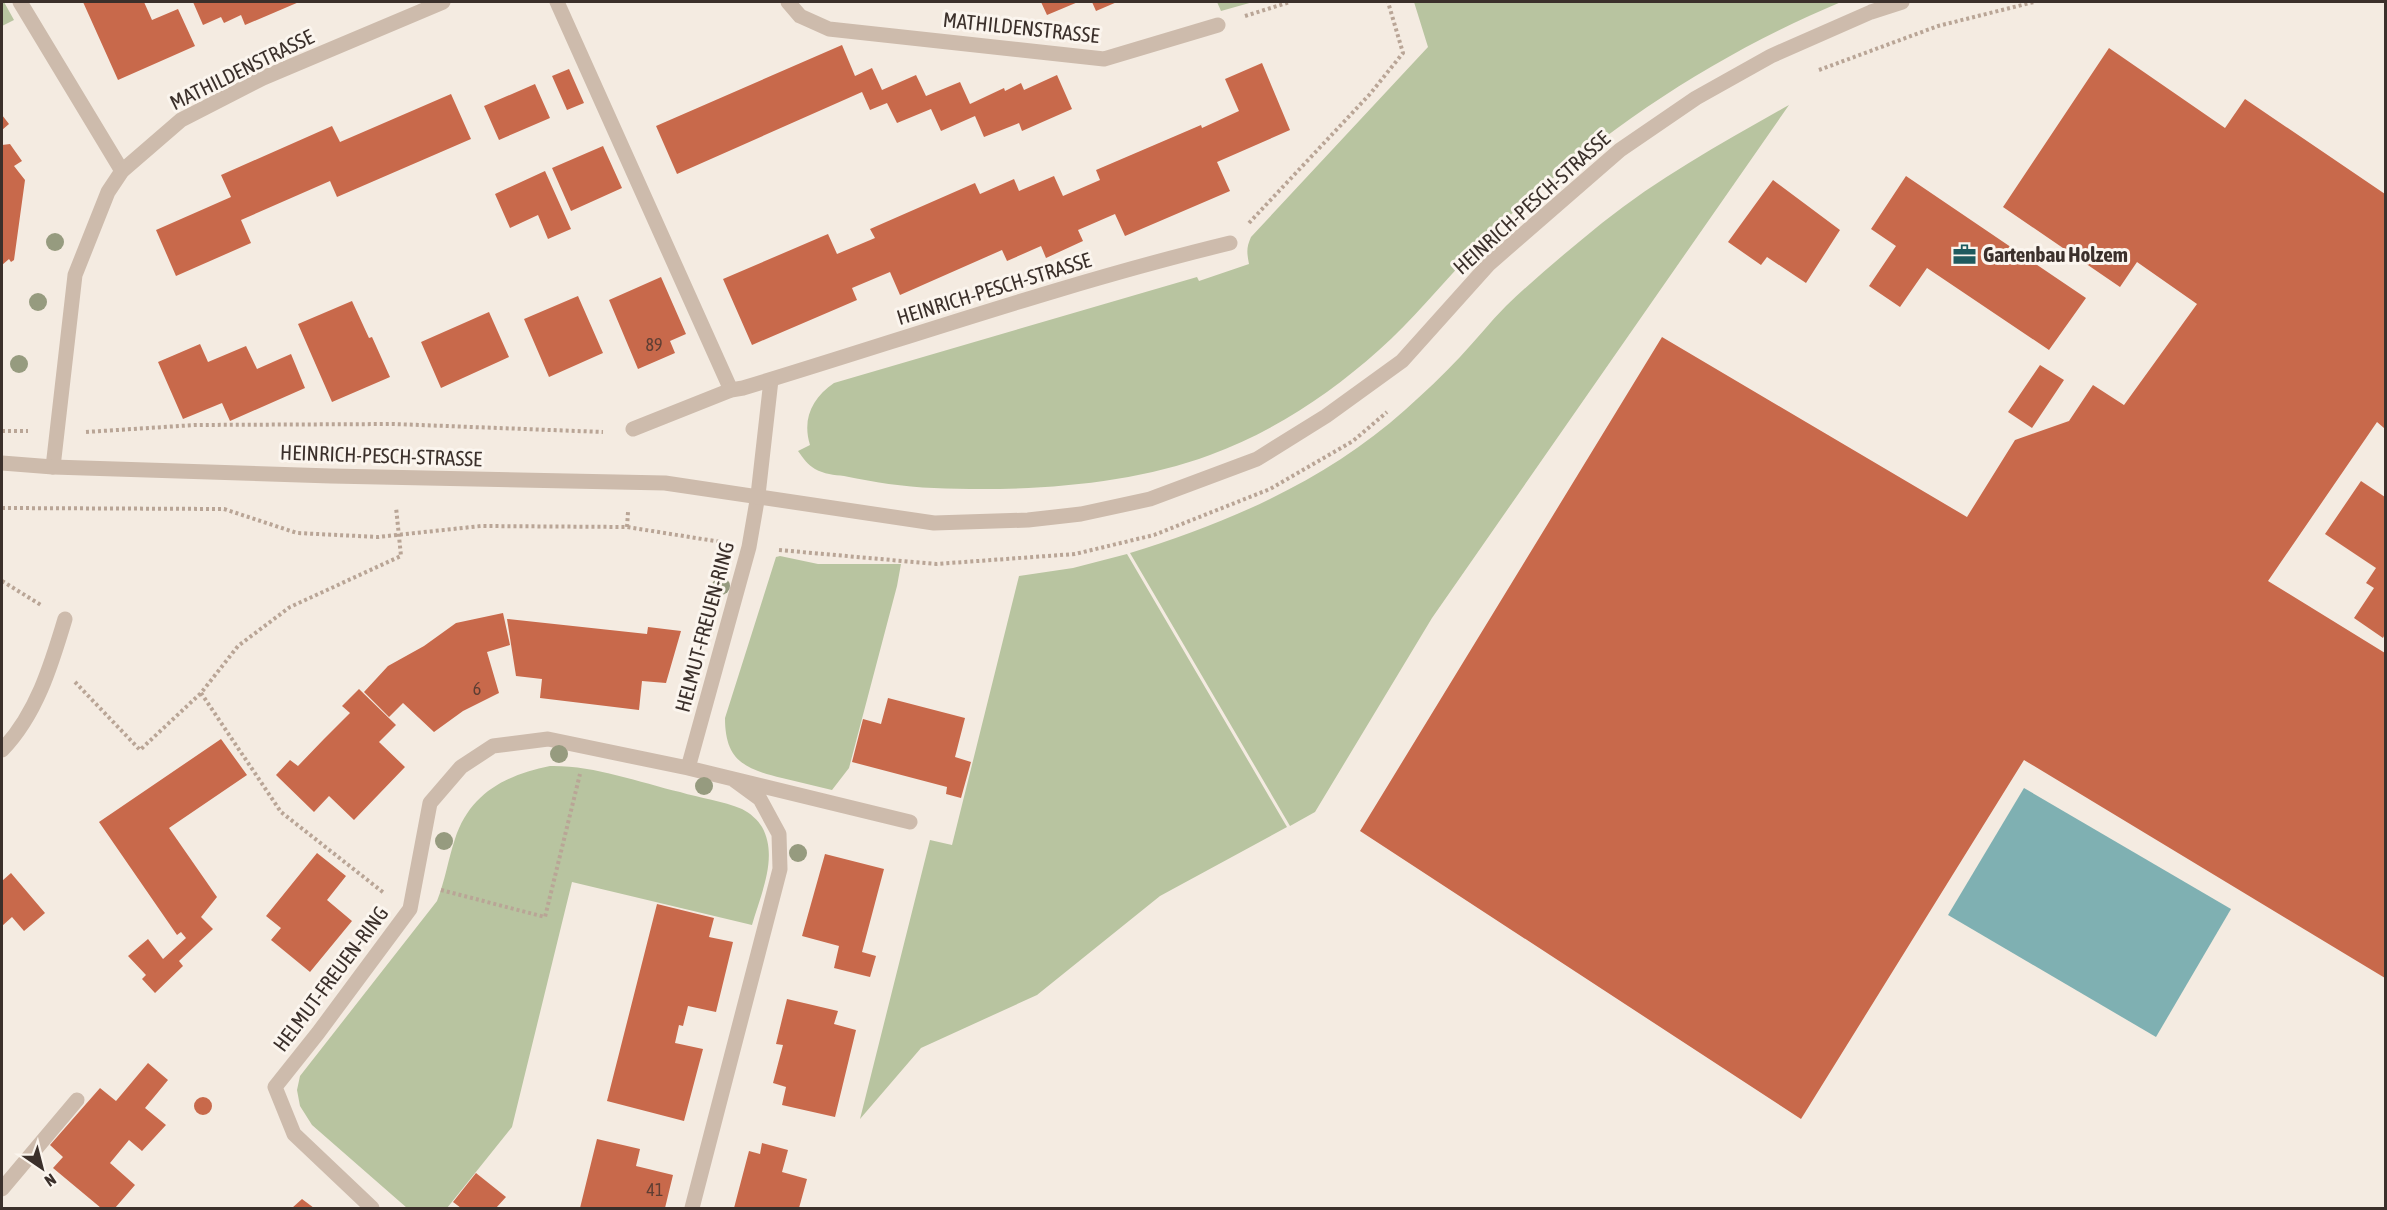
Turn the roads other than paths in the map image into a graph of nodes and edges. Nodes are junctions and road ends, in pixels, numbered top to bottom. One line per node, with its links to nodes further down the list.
1 (20, 2): 7 (street)
2 (442, 2): 7 (street, MATHILDENSTRASSE)
3 (557, 2): 10 (street)
4 (788, 2): 6 (street, MATHILDENSTRASSE)
5 (1902, 2): 14 (street, HEINRICH-PESCH-STRASSE)
6 (1218, 26)
7 (122, 171): 13 (street, MATHILDENSTRASSE)
8 (1230, 243): 9 (street, HEINRICH-PESCH-STRASSE)
9 (771, 380): 10 (street, HEINRICH-PESCH-STRASSE); 14 (street)
10 (730, 390): 11 (street, HEINRICH-PESCH-STRASSE)
11 (633, 429)
12 (2, 463): 13 (street, HEINRICH-PESCH-STRASSE)
13 (53, 467): 14 (street, HEINRICH-PESCH-STRASSE)
14 (758, 495): 17 (street, HELMUT-FREUEN-RING)
15 (65, 620): 16 (street)
16 (2, 750)
17 (688, 768): 18 (street, HELMUT-FREUEN-RING); 22 (street, HELMUT-FREUEN-RING)
18 (734, 780): 19 (street, HELMUT-FREUEN-RING); 23 (street, HELMUT-FREUEN-RING)
19 (910, 822)
20 (77, 1100): 21 (street)
21 (2, 1189)
22 (372, 1209)
23 (693, 1209)

